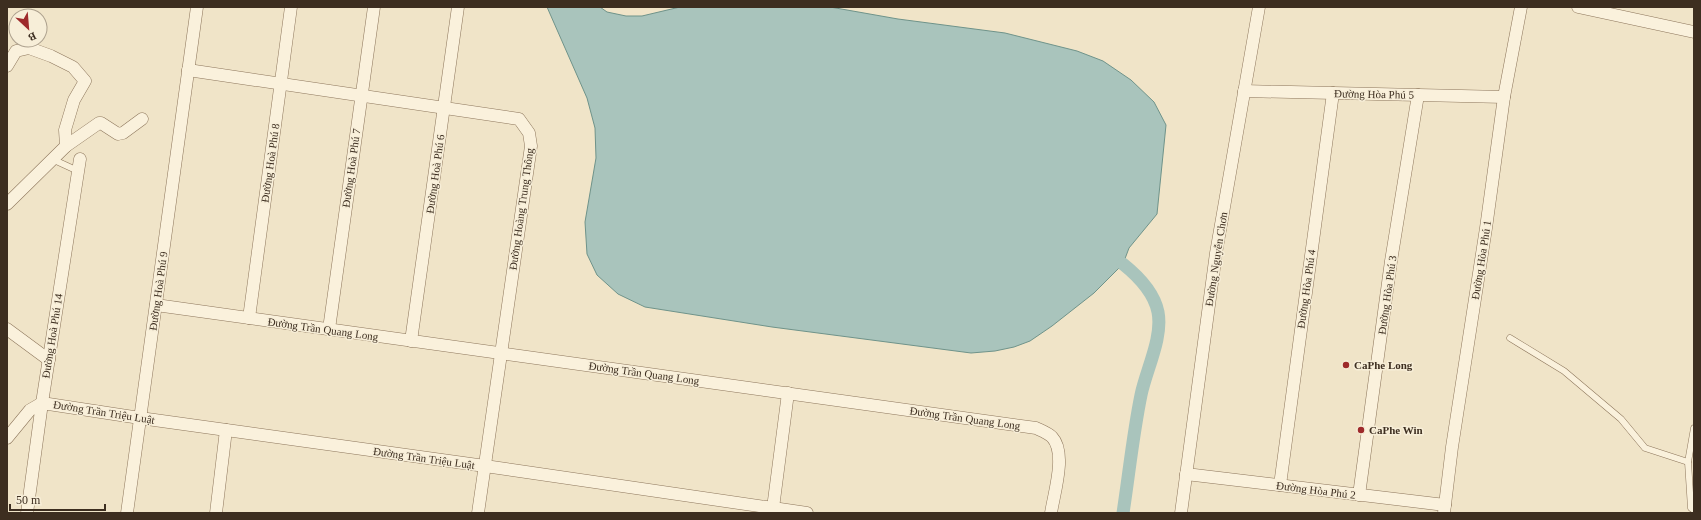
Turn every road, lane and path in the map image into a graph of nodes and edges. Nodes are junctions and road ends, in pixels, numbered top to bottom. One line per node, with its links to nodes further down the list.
1 (197, 7): 10 (street, Đường Hoà Phú 9)
2 (291, 7): 11 (street, Đường Hoà Phú 8)
3 (374, 7): 14 (street, Đường Hoà Phú 7)
4 (458, 7): 17 (street, Đường Hoà Phú 6)
5 (1259, 7): 12 (street, Đường Nguyễn Chơn)
6 (1521, 7): 16 (street, Đường Hòa Phú 1)
7 (1578, 7): 8 (street)
8 (1694, 32)
9 (7, 66): 19 (street)
10 (188, 70): 11 (street, Đường Hoàng Trung Thông); 23 (street, Đường Hoà Phú 9)
11 (281, 82): 14 (street, Đường Hoàng Trung Thông); 24 (street, Đường Hoà Phú 8)
12 (1244, 91): 13 (street, Đường Hòa Phú 5); 39 (street, Đường Nguyễn Chơn)
13 (1333, 93): 15 (street, Đường Hòa Phú 5); 40 (street, Đường Hòa Phú 4)
14 (362, 95): 17 (street, Đường Hoàng Trung Thông); 26 (street, Đường Hoà Phú 7)
15 (1418, 95): 16 (street, Đường Hòa Phú 5); 41 (street, Đường Hòa Phú 3)
16 (1504, 97): 42 (street, Đường Hòa Phú 1)
17 (445, 108): 28 (street, Đường Hoà Phú 6); 29 (street, Đường Hoàng Trung Thông)
18 (142, 119): 19 (street)
19 (66, 146): 20 (street)
20 (52, 159): 21 (lane); 22 (street)
21 (79, 165): 30 (street, Đường Hoà Phú 14)
22 (7, 204)
23 (156, 305): 24 (street, Đường Trần Quang Long); 33 (street, Đường Hoà Phú 9)
24 (250, 318): 26 (street, Đường Trần Quang Long)
25 (7, 329): 30 (street)
26 (329, 329): 28 (street, Đường Trần Quang Long)
27 (1510, 338): 37 (lane)
28 (411, 341): 29 (street, Đường Trần Quang Long)
29 (501, 353): 31 (street, Đường Trần Quang Long); 38 (street, Đường Hoàng Trung Thông)
30 (49, 360): 32 (street, Đường Hoà Phú 14)
31 (788, 393): 43 (street); 50 (street, Đường Trần Quang Long)
32 (42, 403): 33 (street, Đường Trần Triệu Luật); 36 (street); 45 (street, Đường Hoà Phú 14)
33 (140, 418): 35 (street, Đường Trần Triệu Luật); 46 (street, Đường Hoà Phú 9)
34 (1694, 428): 37 (lane)
35 (226, 430): 38 (street, Đường Trần Triệu Luật); 47 (street)
36 (7, 438)
37 (1688, 462): 44 (lane)
38 (485, 466): 43 (street, Đường Trần Triệu Luật); 48 (street, Đường Hoàng Trung Thông)
39 (1186, 474): 40 (street, Đường Hòa Phú 2); 51 (street, Đường Nguyễn Chơn)
40 (1280, 485): 41 (street, Đường Hòa Phú 2)
41 (1359, 495): 42 (street, Đường Hòa Phú 2)
42 (1444, 509)
43 (779, 510): 49 (street, Đường Trần Triệu Luật)
44 (1694, 510)
45 (27, 513)
46 (127, 513)
47 (216, 513)
48 (478, 513)
49 (807, 513)
50 (1051, 513)
51 (1181, 513)

